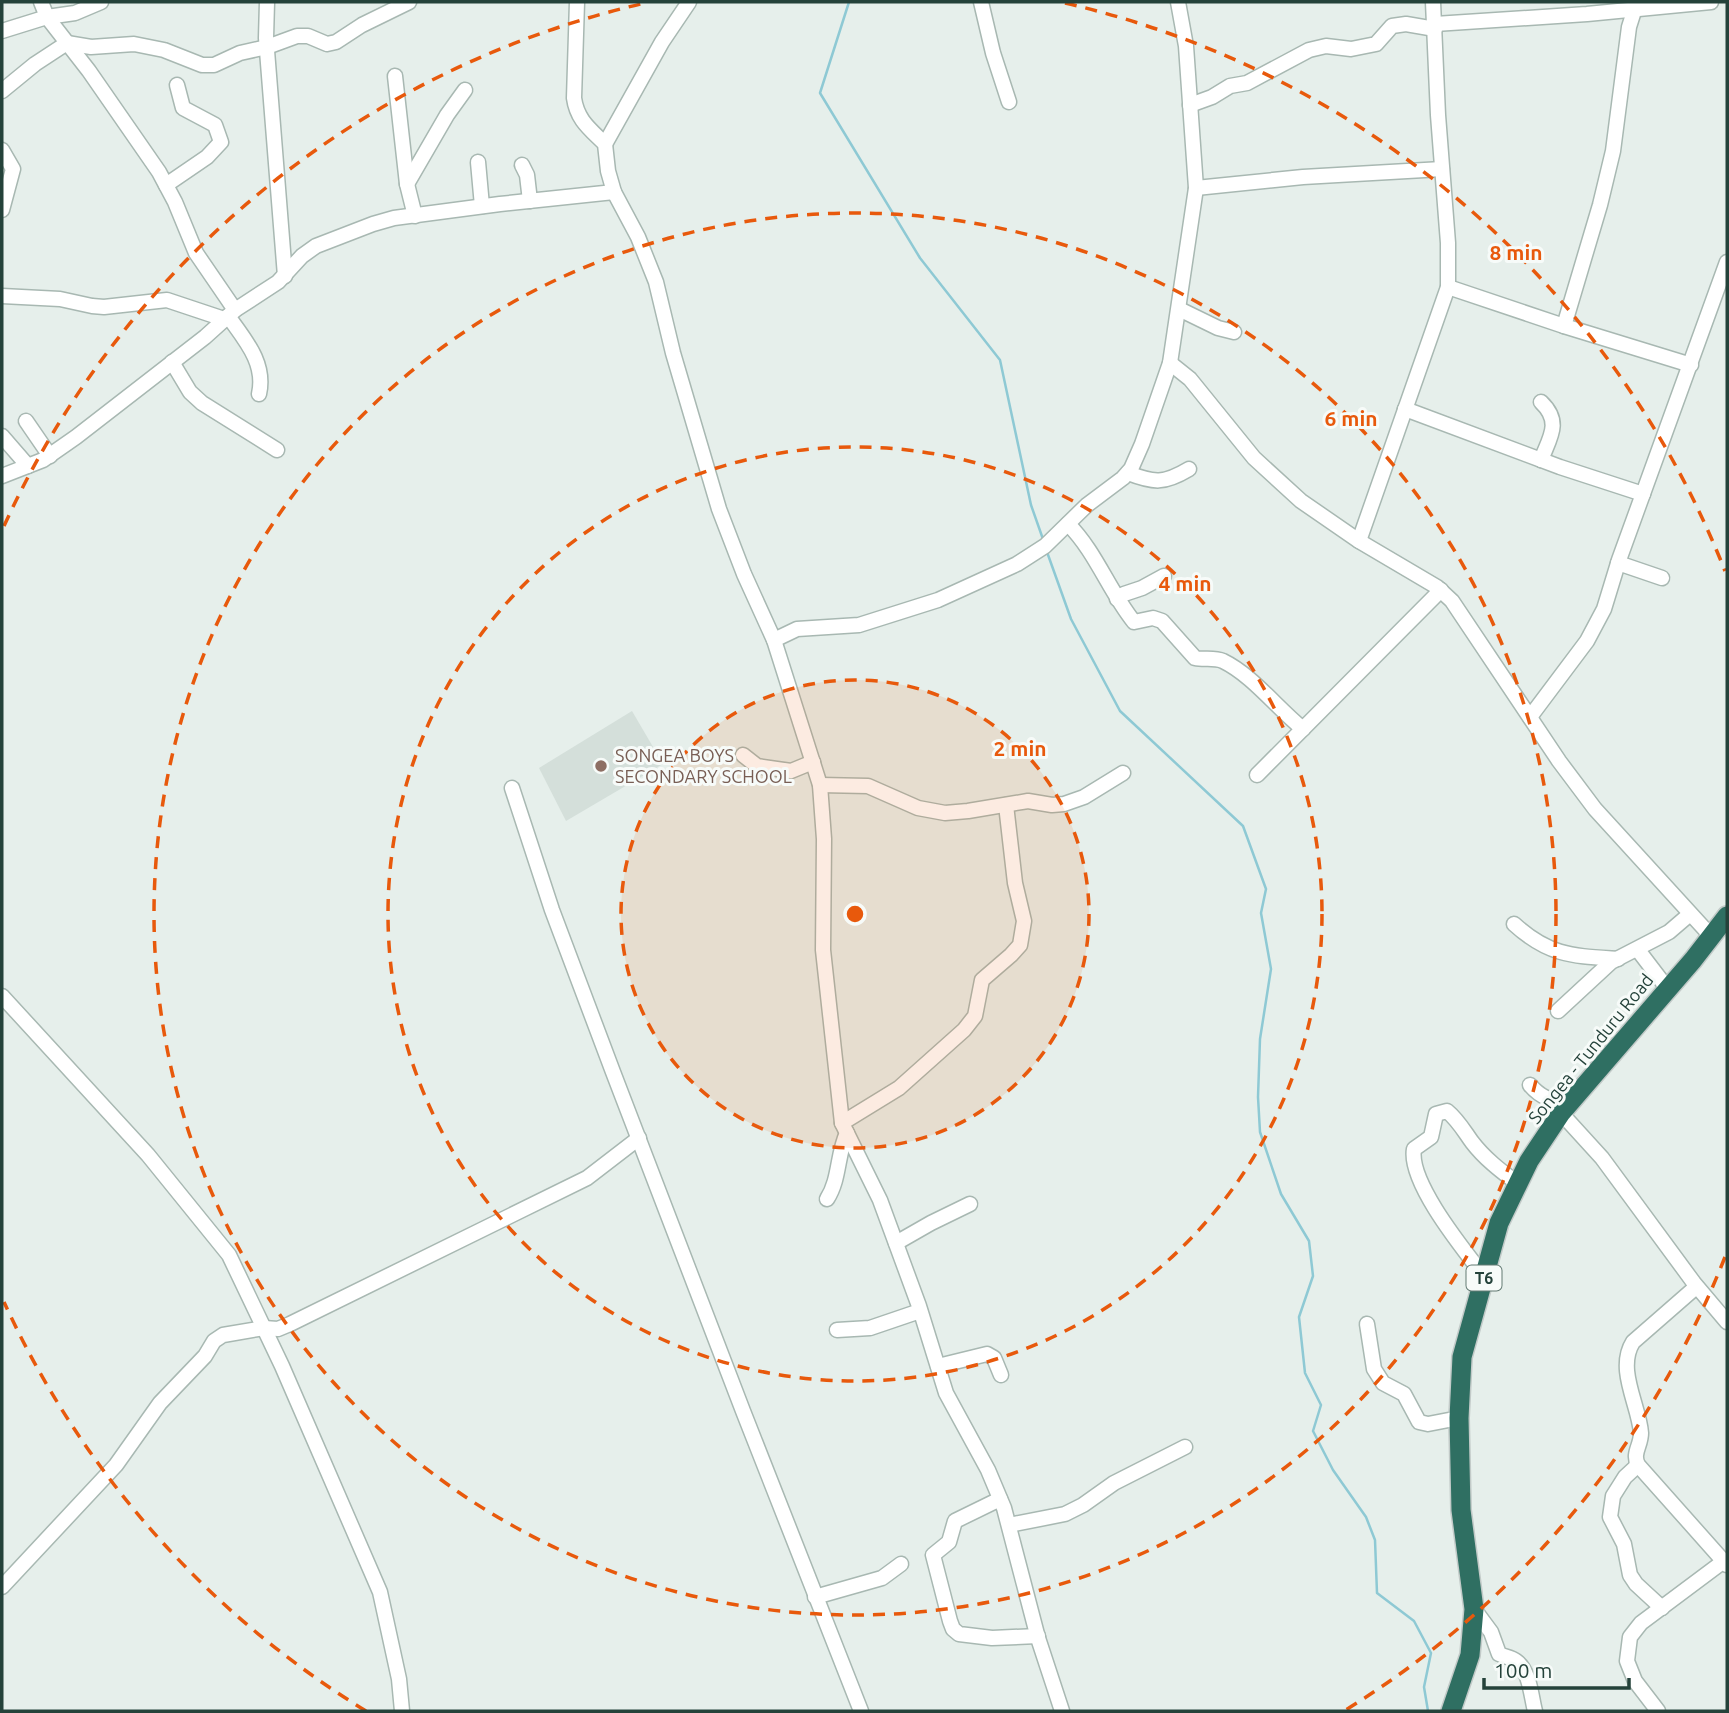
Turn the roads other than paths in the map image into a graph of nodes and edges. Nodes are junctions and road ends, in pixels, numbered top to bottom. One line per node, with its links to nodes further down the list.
1 (41, 2): 12 (street)
2 (101, 2): 12 (street)
3 (267, 2): 16 (street)
4 (408, 2): 16 (street)
5 (577, 2): 23 (street)
6 (689, 2): 23 (street)
7 (981, 2): 21 (street)
8 (1178, 2): 22 (street)
9 (1433, 2): 13 (street)
10 (1711, 2): 11 (street)
11 (1635, 8): 13 (street); 42 (street)
12 (47, 17): 14 (street); 15 (street)
13 (1435, 27): 22 (street); 27 (street)
14 (2, 31)
15 (67, 43): 16 (street); 19 (street); 29 (street)
16 (267, 47): 37 (street)
17 (395, 76): 28 (street)
18 (177, 85): 29 (street)
19 (2, 90)
20 (465, 90): 28 (street)
21 (1009, 102)
22 (1190, 105): 30 (street)
23 (605, 144): 31 (street)
24 (2, 150): 34 (street)
25 (478, 162): 33 (street)
26 (522, 165): 32 (street)
27 (1442, 169): 30 (street); 38 (street)
28 (407, 184): 35 (street)
29 (166, 185): 41 (street)
30 (1196, 188): 40 (street)
31 (614, 192): 32 (street); 67 (street)
32 (530, 201): 33 (street)
33 (482, 206): 35 (street)
34 (2, 210)
35 (415, 216): 37 (street)
36 (1727, 266): 46 (street)
37 (285, 276): 41 (street)
38 (1448, 287): 42 (street); 49 (street)
39 (2, 296): 41 (street)
40 (1179, 309): 43 (street); 45 (street)
41 (229, 315): 44 (street); 47 (street)
42 (1564, 326): 46 (street)
43 (1234, 332)
44 (172, 362): 52 (street); 53 (street)
45 (1170, 363): 57 (street); 61 (street)
46 (1691, 365): 59 (street)
47 (259, 394)
48 (1541, 402): 54 (street)
49 (1405, 409): 54 (street); 61 (street)
50 (26, 421): 53 (street)
51 (2, 436): 55 (street)
52 (277, 450)
53 (50, 456): 55 (street)
54 (1541, 460): 59 (street)
55 (28, 466): 58 (street)
56 (1189, 469): 57 (street)
57 (1128, 472): 60 (street)
58 (2, 476)
59 (1643, 494): 62 (street)
60 (1069, 524): 66 (street); 67 (street)
61 (1359, 541): 65 (street)
62 (1618, 563): 64 (street); 68 (street)
63 (1164, 576): 66 (street)
64 (1662, 578)
65 (1441, 590): 68 (street); 69 (street)
66 (1117, 599): 69 (street)
67 (774, 640): 71 (street)
68 (1530, 717): 77 (street)
69 (1303, 729): 73 (street)
70 (743, 755): 71 (street)
71 (813, 762): 74 (street)
72 (1123, 773): 76 (street)
73 (1257, 775)
74 (820, 785): 76 (street); 88 (street)
75 (512, 788): 89 (street)
76 (1006, 805): 88 (street)
77 (1690, 914): 80 (street); 81 (street)
78 (1727, 916): 80 (highway, Songea - Tunduru Road / T6)
79 (1514, 924): 82 (street)
80 (1711, 936): 83 (highway, Songea - Tunduru Road / T6)
81 (1638, 950): 82 (street); 83 (street)
82 (1618, 959): 85 (street)
83 (1667, 988): 87 (highway, Songea - Tunduru Road / T6)
84 (2, 996): 101 (street)
85 (1558, 1011)
86 (1530, 1085): 87 (street)
87 (1566, 1107): 92 (highway, Songea - Tunduru Road / T6); 97 (street)
88 (844, 1128): 90 (street); 91 (street)
89 (639, 1138): 101 (street); 113 (street)
90 (838, 1169): 91 (street); 93 (street)
91 (864, 1169): 95 (street)
92 (1518, 1184): 96 (highway, Songea - Tunduru Road / T6); 96 (street)
93 (827, 1199)
94 (970, 1204): 95 (street)
95 (896, 1243): 98 (street)
96 (1484, 1276): 105 (highway, Songea - Tunduru Road / T6)
97 (1696, 1287): 99 (street); 107 (street)
98 (920, 1311): 102 (street); 103 (street)
99 (1727, 1322)
100 (1367, 1324): 105 (street)
101 (264, 1328): 112 (street); 117 (street)
102 (837, 1329)
103 (938, 1366): 104 (street); 108 (street)
104 (1001, 1375)
105 (1460, 1418): 115 (highway, Songea - Tunduru Road / T6)
106 (1185, 1447): 109 (street)
107 (1639, 1465): 110 (street); 114 (street)
108 (1000, 1499): 109 (street); 116 (street)
109 (1009, 1525): 116 (street)
110 (1725, 1563): 114 (street)
111 (901, 1564): 113 (street)
112 (2, 1587)
113 (815, 1597): 118 (street)
114 (1662, 1608): 122 (street)
115 (1474, 1609): 120 (highway, Songea - Tunduru Road / T6); 121 (street)
116 (1038, 1636): 119 (street)
117 (402, 1711)
118 (861, 1711)
119 (1062, 1711)
120 (1451, 1711)
121 (1535, 1711)
122 (1658, 1711)

